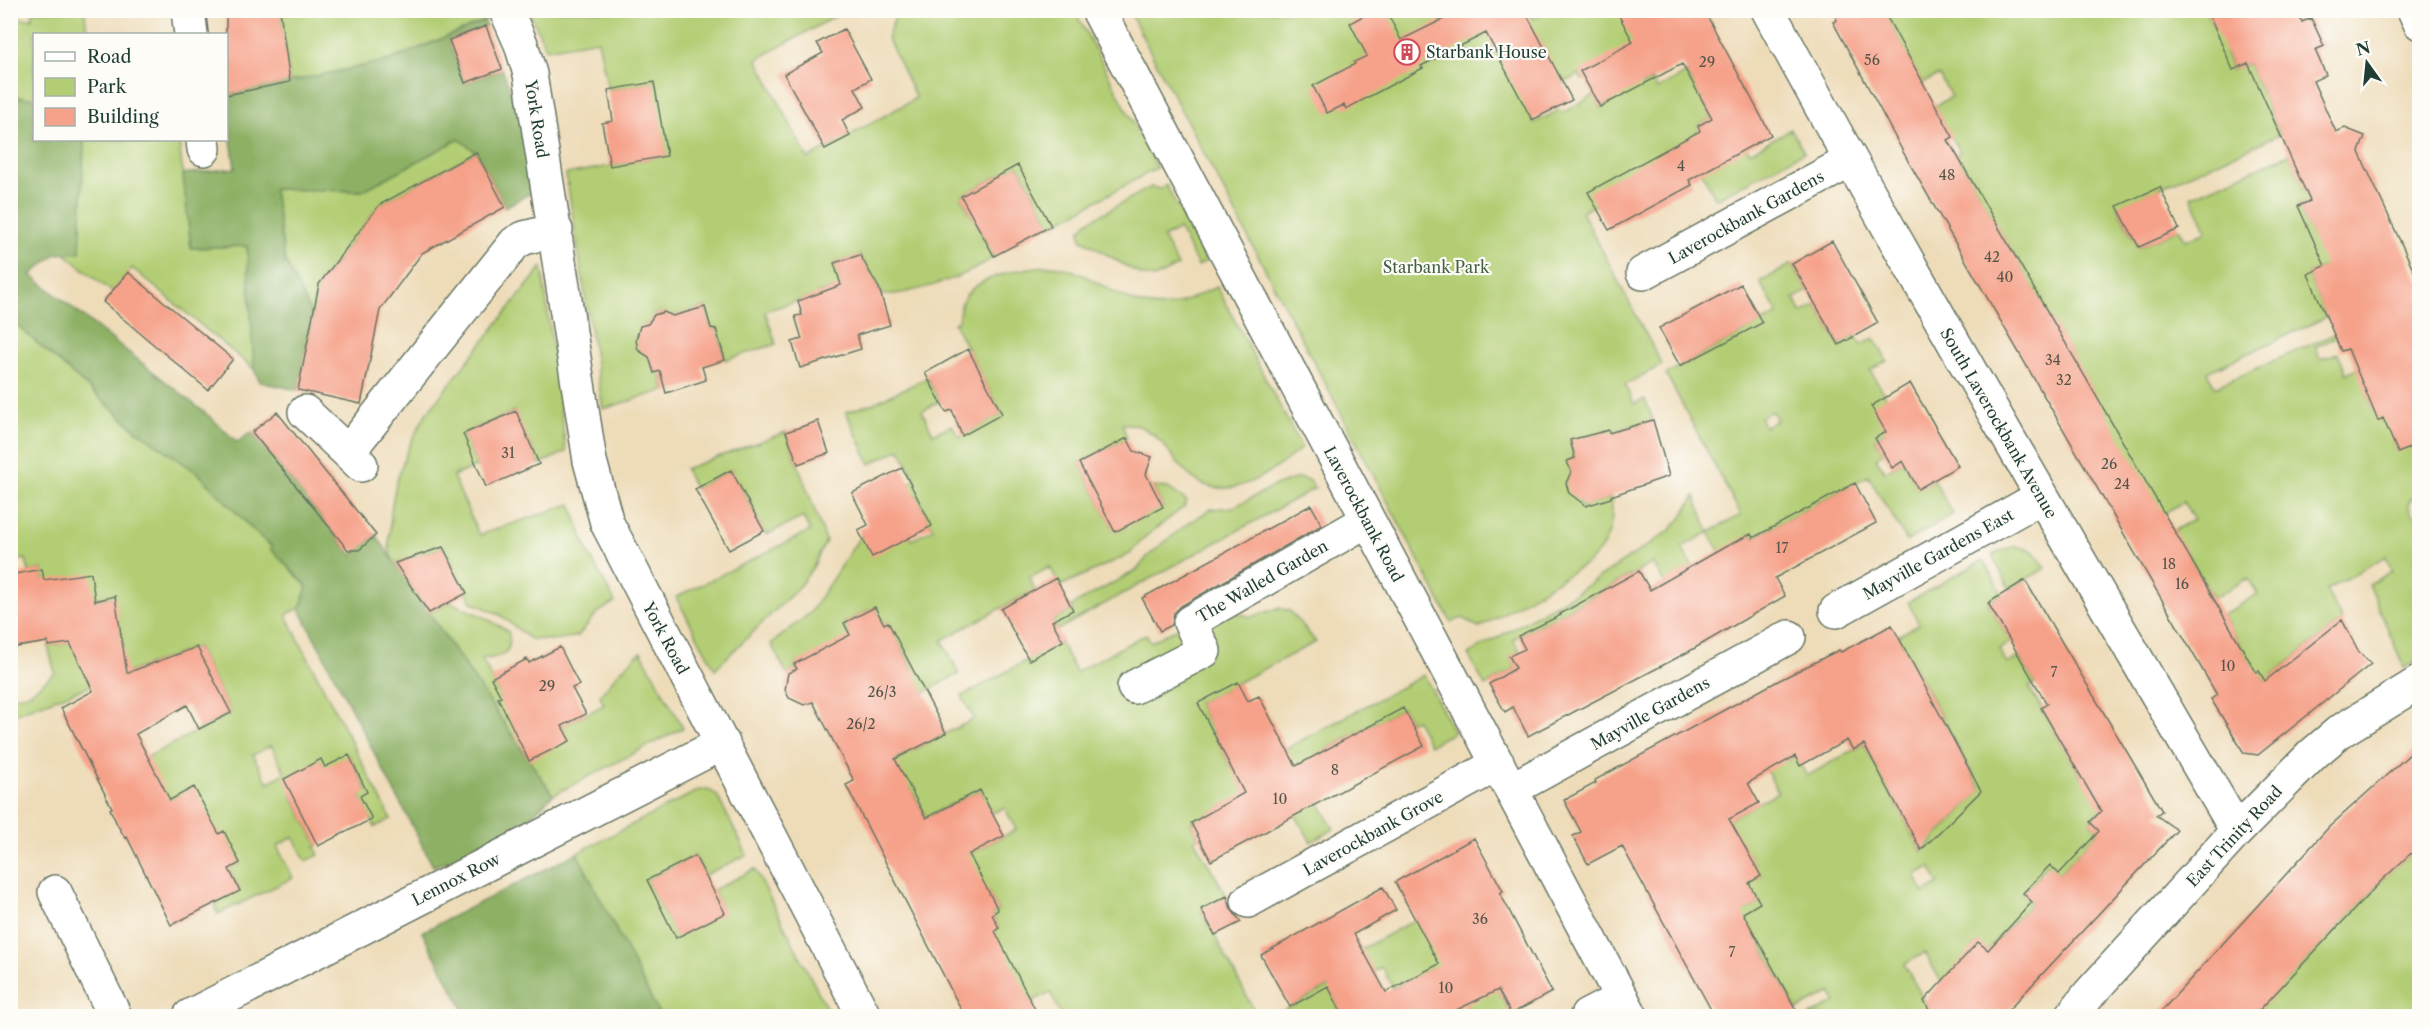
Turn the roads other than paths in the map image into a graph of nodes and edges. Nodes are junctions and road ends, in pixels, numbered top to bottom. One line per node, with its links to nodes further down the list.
1 (188, 10): 7 (street)
2 (506, 10): 9 (street, York Road)
3 (1098, 10): 13 (street, Laverockbank Road)
4 (1768, 10): 8 (street, South Laverockbank Avenue)
5 (2414, 10): 6 (street)
6 (2420, 23)
7 (191, 33)
8 (1850, 161): 10 (street, Laverockbank Gardens); 12 (street, South Laverockbank Avenue)
9 (556, 231): 11 (street); 18 (street, York Road)
10 (1643, 273)
11 (305, 412)
12 (2041, 497): 14 (street, Mayville Gardens East); 20 (street, South Laverockbank Avenue)
13 (1368, 520): 17 (street, The Walled Garden); 19 (street, Laverockbank Road)
14 (1836, 610)
15 (1789, 637): 19 (street, Mayville Gardens)
16 (2420, 682): 20 (street, East Trinity Road)
17 (1134, 687)
18 (723, 743): 25 (street, Lennox Row); 26 (street, York Road)
19 (1505, 777): 22 (street, Laverockbank Grove); 23 (street, Laverockbank Road)
20 (2237, 831): 28 (street, East Trinity Road)
21 (55, 892): 24 (street)
22 (1248, 901)
23 (1627, 1007): 27 (street)
24 (115, 1017)
25 (189, 1017)
26 (864, 1017)
27 (1587, 1017)
28 (2072, 1017)

